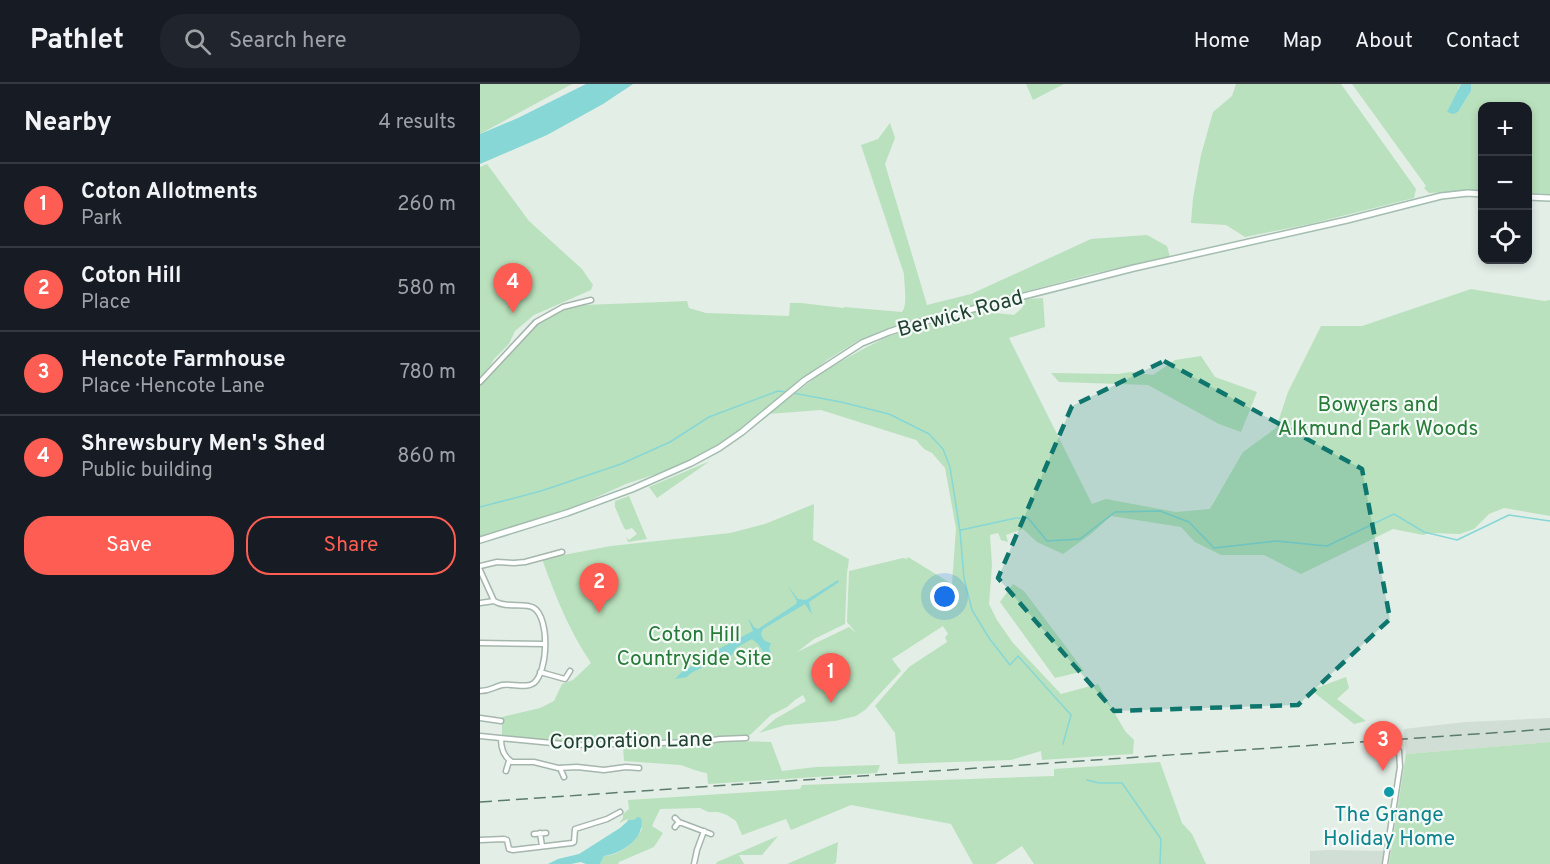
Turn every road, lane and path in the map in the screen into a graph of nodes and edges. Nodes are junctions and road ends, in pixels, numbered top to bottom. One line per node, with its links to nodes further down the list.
1 (1478, 194): 6 (main road, Berwick Road)
2 (1532, 197): 3 (main road)
3 (1550, 198)
4 (591, 300): 5 (street)
5 (480, 382)
6 (480, 540)
7 (562, 552): 8 (street)
8 (480, 568): 9 (street)
9 (494, 601): 10 (street); 12 (street)
10 (480, 603)
11 (480, 643): 12 (street)
12 (546, 644): 14 (street)
13 (570, 671): 14 (street)
14 (540, 672): 15 (street)
15 (480, 691)
16 (480, 718): 17 (street)
17 (501, 721)
18 (480, 736): 20 (street, Corporation Lane)
19 (746, 738): 20 (street, Corporation Lane)
20 (501, 739): 22 (street)
21 (1399, 751): 39 (street)
22 (509, 761): 24 (street); 26 (street)
23 (631, 767): 24 (street); 25 (street); 27 (street)
24 (560, 768): 28 (street)
25 (639, 768)
26 (506, 771)
27 (632, 774)
28 (564, 777)
29 (613, 809): 37 (street)
30 (675, 827): 31 (street)
31 (704, 831): 35 (street); 38 (street)
32 (540, 833): 33 (street); 34 (street); 37 (street)
33 (546, 833)
34 (534, 834)
35 (711, 834)
36 (480, 840): 37 (street)
37 (542, 846)
38 (694, 864)
39 (1385, 864)

